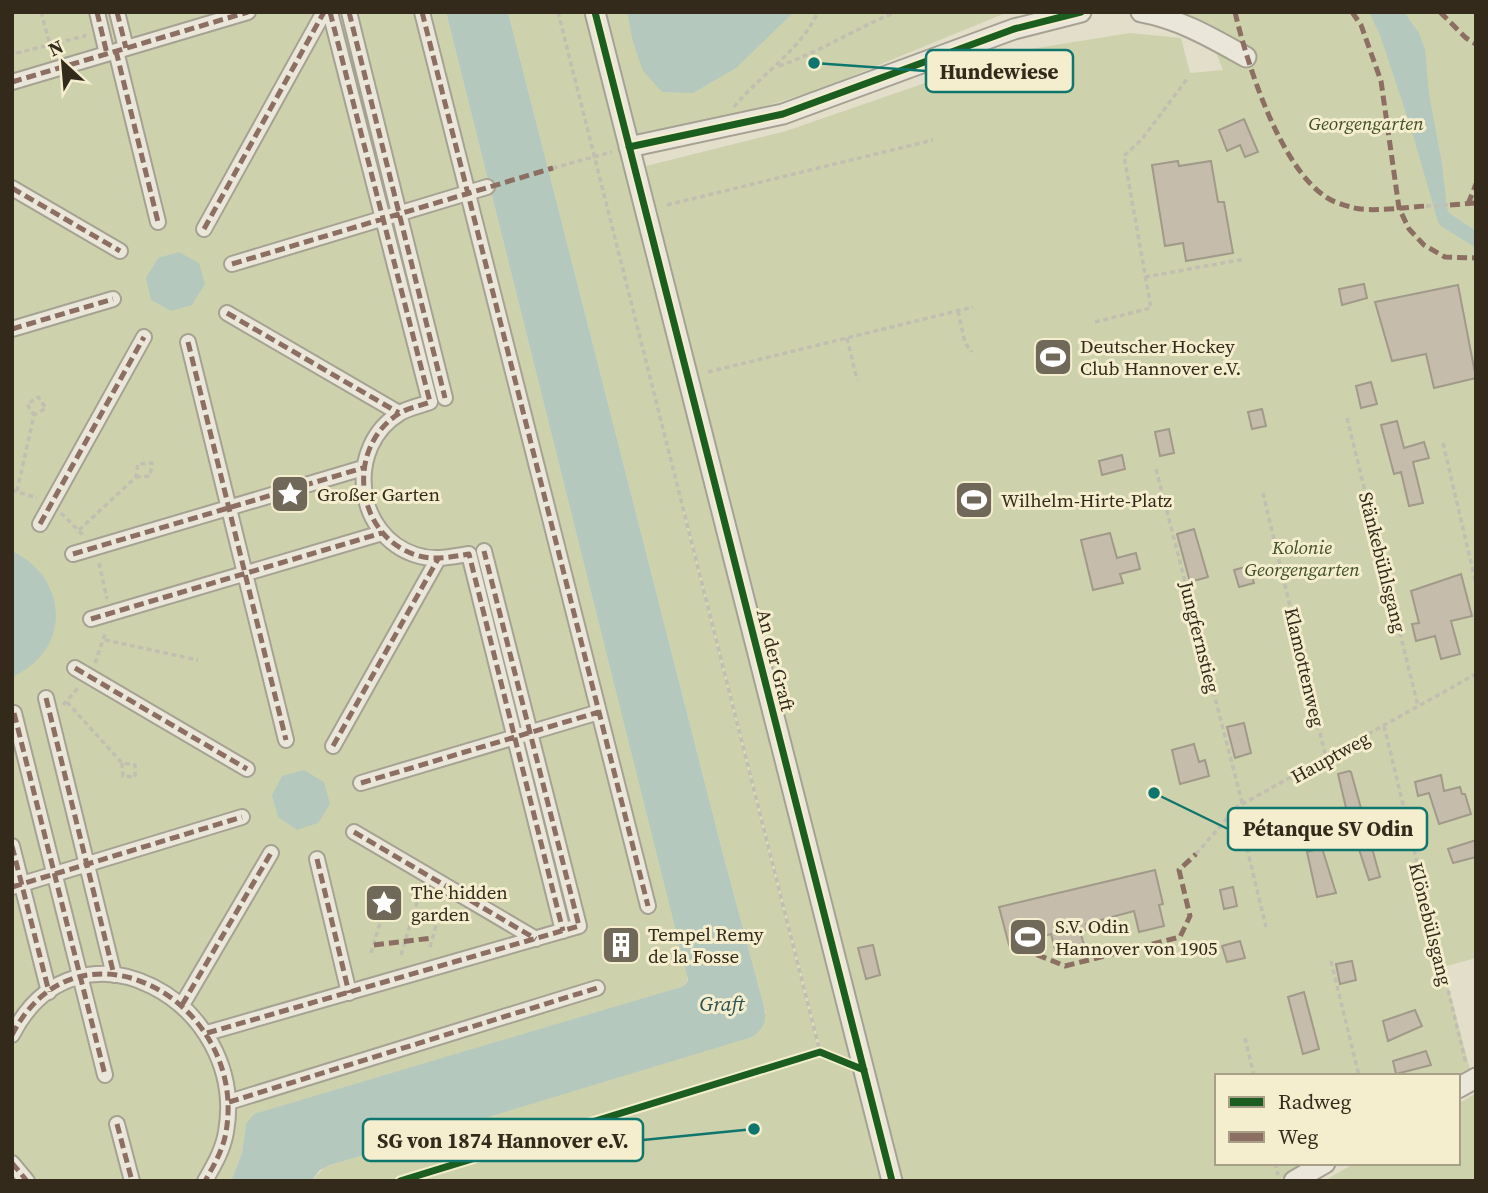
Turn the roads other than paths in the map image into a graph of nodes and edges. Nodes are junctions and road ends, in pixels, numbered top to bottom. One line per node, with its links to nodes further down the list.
1 (97, 12): 12 (street)
2 (117, 12): 12 (street)
3 (248, 12): 11 (street)
4 (324, 12): 22 (street)
5 (330, 12): 20 (street)
6 (349, 12): 19 (street)
7 (422, 12): 18 (street)
8 (595, 12): 15 (street, An der Graft)
9 (1081, 12): 15 (street)
10 (1141, 12): 13 (street)
11 (225, 15): 12 (street)
12 (116, 51): 14 (street); 21 (street)
13 (1246, 57)
14 (12, 82)
15 (629, 147): 78 (street, An der Graft)
16 (487, 187): 18 (street)
17 (12, 188): 23 (street)
18 (468, 193): 19 (street); 43 (street)
19 (399, 214): 20 (street); 30 (street)
20 (384, 218): 24 (street); 31 (street)
21 (158, 222)
22 (204, 229)
23 (120, 251)
24 (232, 264)
25 (113, 299): 27 (street)
26 (227, 313): 31 (street)
27 (12, 329)
28 (144, 337): 34 (street)
29 (188, 342): 33 (street)
30 (445, 398)
31 (399, 413): 32 (street)
32 (363, 468): 33 (street); 35 (street)
33 (229, 508): 37 (street); 39 (street)
34 (40, 524)
35 (382, 533): 38 (street); 39 (street)
36 (484, 551): 45 (street)
37 (73, 554)
38 (438, 559): 46 (street); 48 (street)
39 (245, 574): 40 (street); 47 (street)
40 (91, 620)
41 (75, 668): 49 (street)
42 (46, 698): 56 (street)
43 (599, 712): 45 (street); 59 (street)
44 (14, 713): 57 (street)
45 (530, 732): 46 (street); 60 (street)
46 (514, 737): 50 (street); 60 (street)
47 (286, 740)
48 (333, 746)
49 (247, 769)
50 (360, 783)
51 (242, 817): 56 (street)
52 (354, 832): 61 (street)
53 (12, 846): 58 (street)
54 (271, 853): 67 (street)
55 (317, 859): 66 (street)
56 (87, 863): 57 (street); 63 (street)
57 (54, 873): 58 (street); 62 (street)
58 (17, 886): 65 (street)
59 (648, 906)
60 (562, 931): 61 (street)
61 (536, 939): 66 (street)
62 (79, 975): 63 (street); 65 (street); 70 (street)
63 (114, 975): 67 (street)
64 (597, 989): 71 (street)
65 (49, 992): 69 (street)
66 (349, 993): 68 (street)
67 (182, 1005): 68 (street)
68 (207, 1033): 71 (street)
69 (12, 1035)
70 (105, 1075)
71 (229, 1102): 77 (street)
72 (117, 1124): 76 (street)
73 (13, 1165): 75 (street)
74 (1322, 1165): 79 (street)
75 (27, 1181)
76 (132, 1181)
77 (205, 1181)
78 (892, 1181)
79 (1294, 1181)

